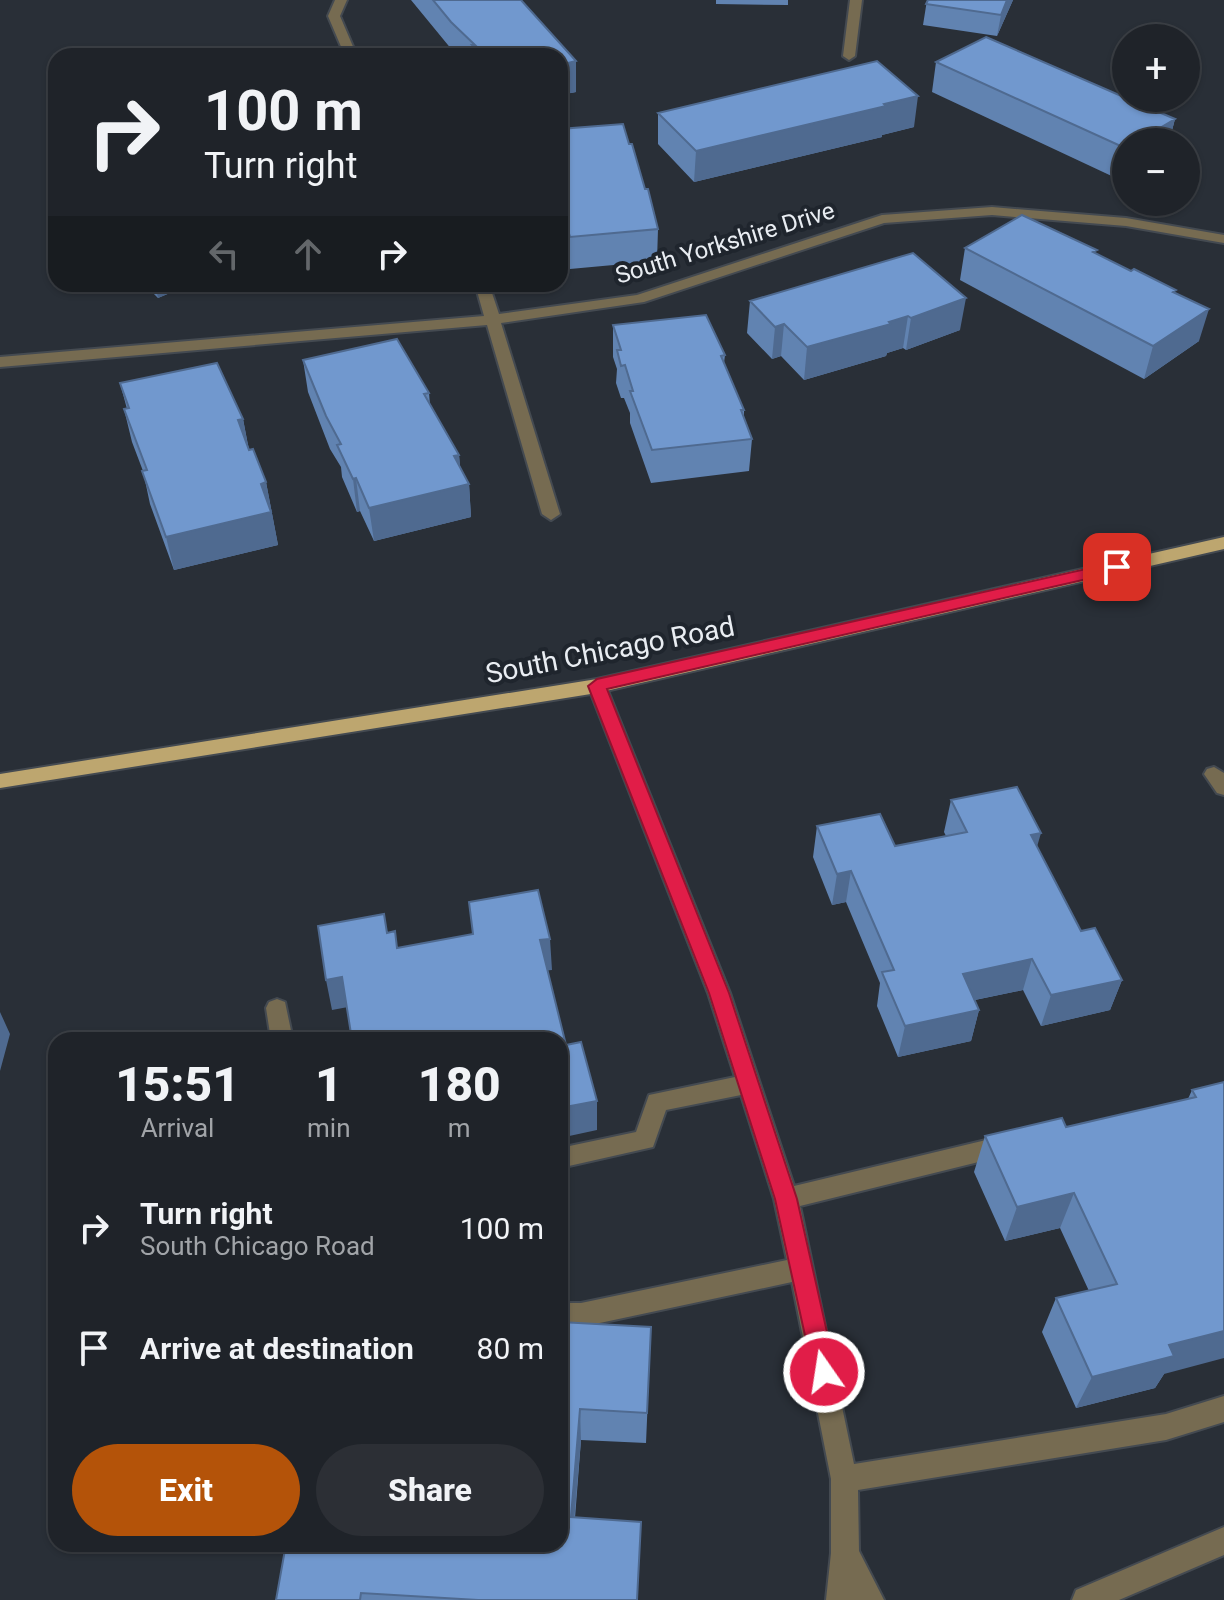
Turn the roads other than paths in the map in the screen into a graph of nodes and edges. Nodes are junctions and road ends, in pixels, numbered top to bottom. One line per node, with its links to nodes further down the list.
1 (341, 0): 3 (street)
2 (856, 0): 4 (street)
3 (348, 48)
4 (849, 56)
5 (1224, 239): 7 (street, South Yorkshire Drive)
6 (484, 292): 7 (street)
7 (492, 320): 8 (street, South Yorkshire Drive); 9 (street)
8 (0, 362)
9 (551, 514)
10 (1224, 543): 11 (main road, South Chicago Road)
11 (597, 686): 12 (main road, South Chicago Road); 15 (street)
12 (0, 781)
13 (277, 1008): 14 (street)
14 (281, 1032)
15 (748, 1084): 17 (street); 18 (street)
16 (1028, 1140): 18 (street)
17 (568, 1156)
18 (786, 1199): 19 (street)
19 (800, 1269): 20 (street); 22 (street)
20 (568, 1315)
21 (1224, 1409): 22 (street)
22 (844, 1479): 24 (street)
23 (1224, 1541): 27 (street)
24 (845, 1553): 25 (street); 26 (street)
25 (840, 1600)
26 (870, 1600)
27 (1086, 1600)

